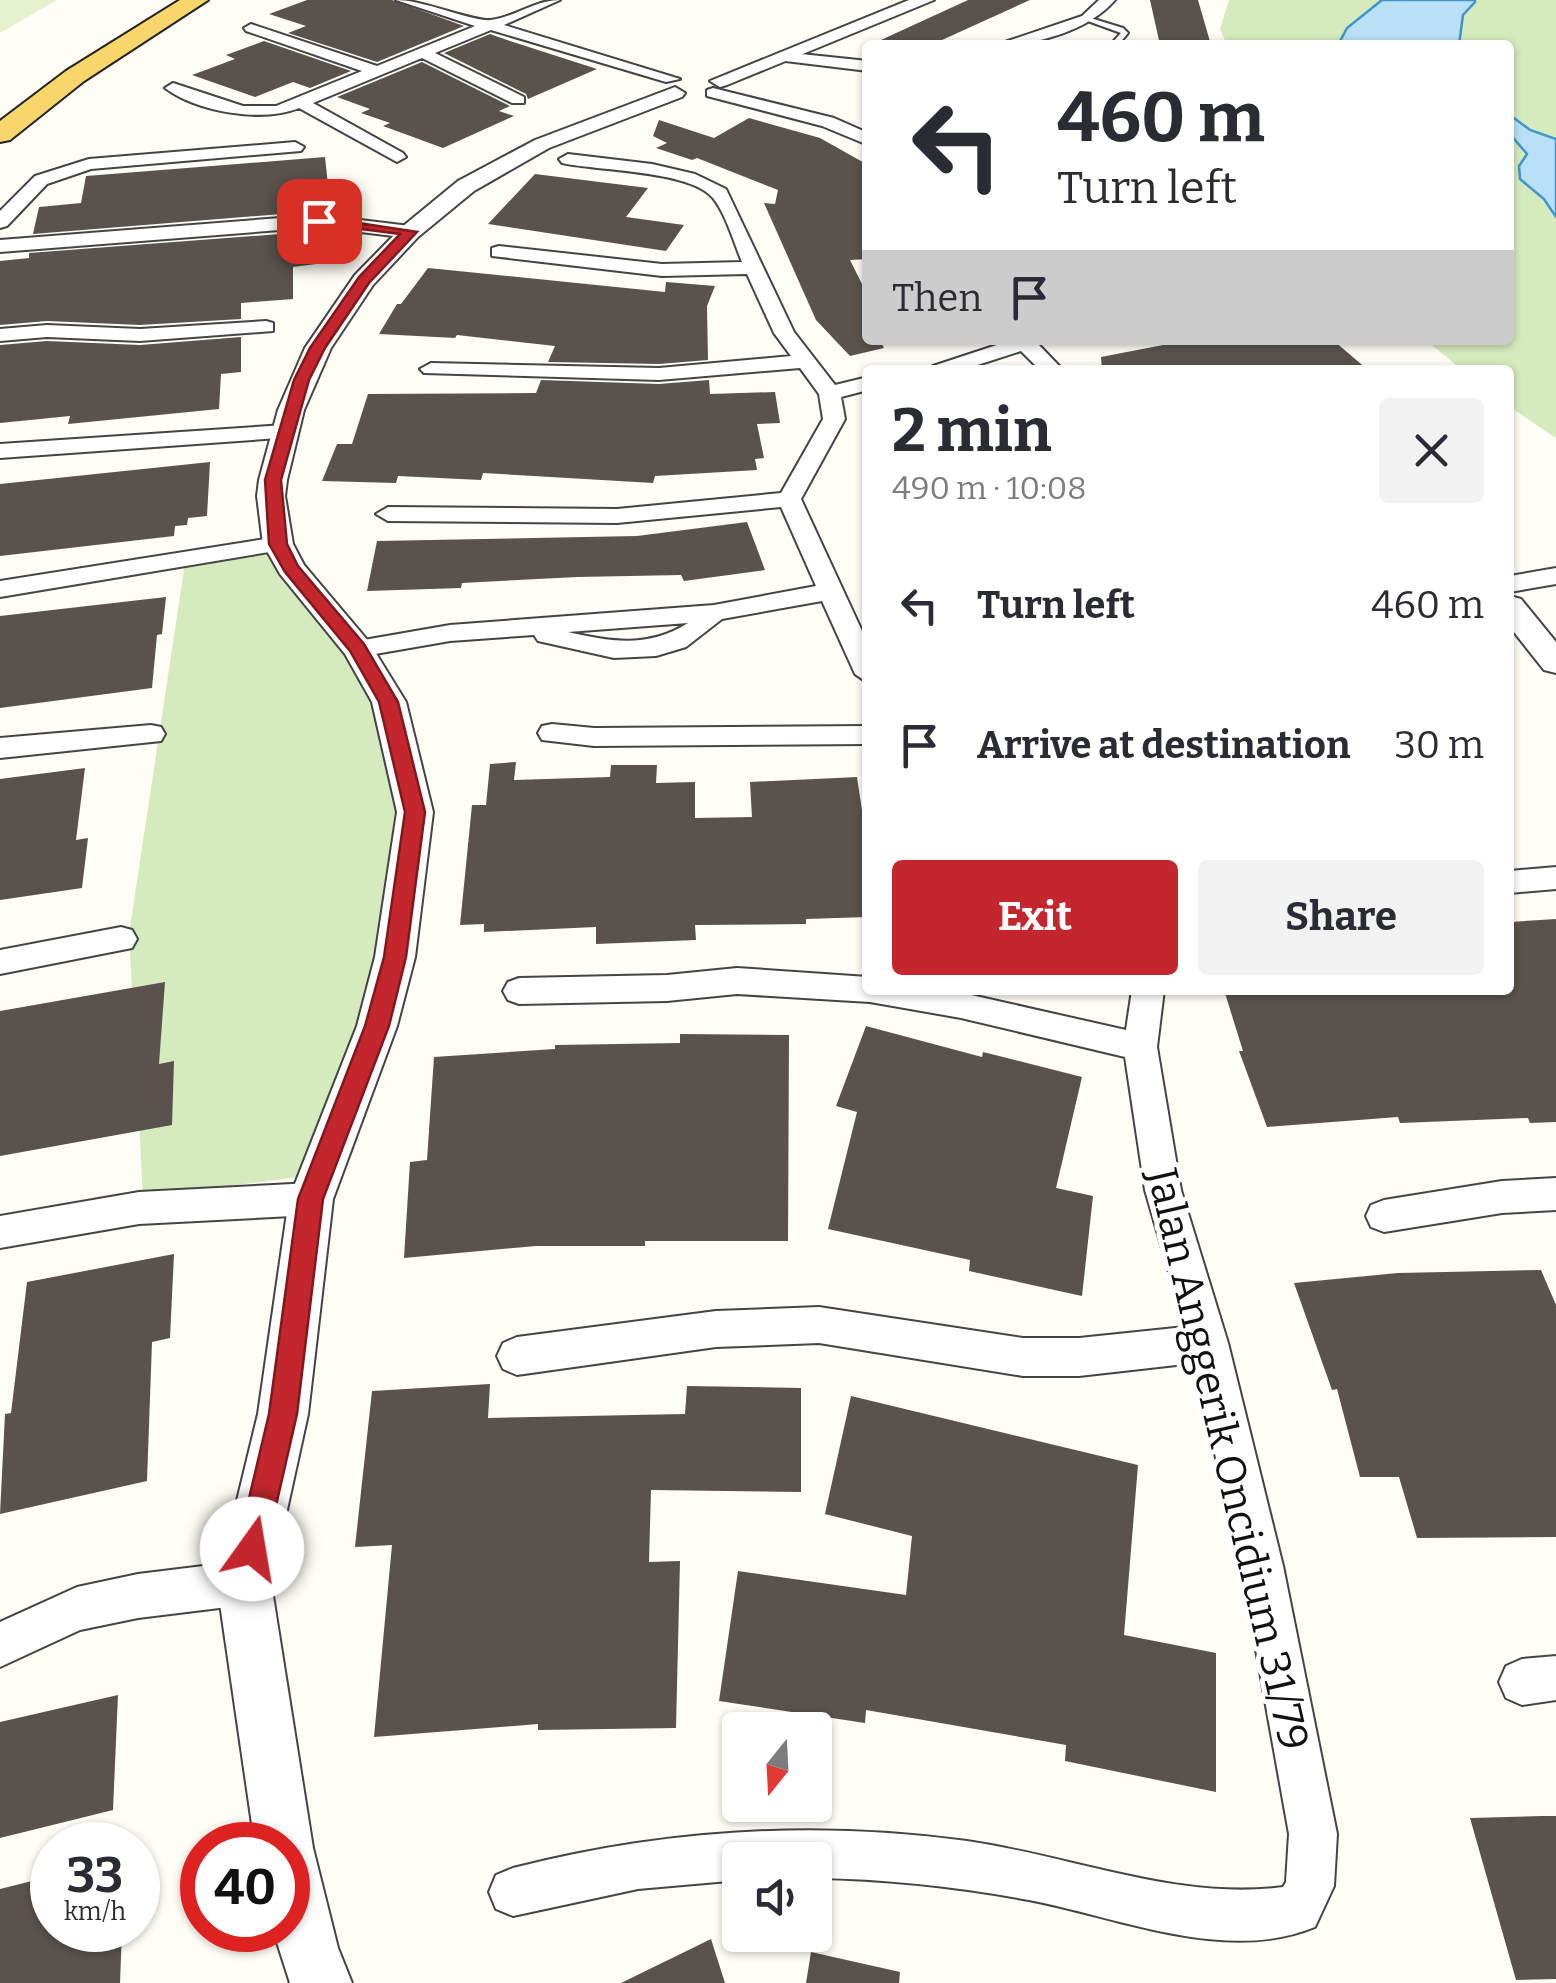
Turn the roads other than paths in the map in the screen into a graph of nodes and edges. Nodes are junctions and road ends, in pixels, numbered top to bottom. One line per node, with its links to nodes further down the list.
1 (171, 0): 23 (main road)
2 (196, 0): 24 (main road)
3 (403, 0): 9 (street)
4 (554, 0): 9 (street)
5 (896, 0): 19 (street)
6 (925, 0): 11 (street)
7 (1108, 0): 8 (street)
8 (1087, 19): 12 (street); 13 (lane)
9 (494, 25): 14 (street); 19 (street)
10 (251, 28): 18 (street)
11 (840, 34): 15 (street); 16 (street)
12 (1020, 40)
13 (1118, 40)
14 (426, 54): 18 (street); 21 (street)
15 (782, 57): 17 (street); 19 (street)
16 (862, 61)
17 (862, 64)
18 (374, 70): 22 (street)
19 (696, 83): 25 (street); 30 (street)
20 (173, 88): 22 (street)
21 (518, 100)
22 (304, 104): 27 (street)
23 (0, 114)
24 (0, 134)
25 (862, 137)
26 (294, 147): 29 (street)
27 (397, 158)
28 (568, 159): 33 (street)
29 (0, 222)
30 (410, 232): 31 (street); 44 (street)
31 (0, 246)
32 (500, 252): 33 (street)
33 (753, 268): 38 (street)
34 (266, 327): 35 (street)
35 (0, 335)
36 (1015, 345): 39 (street)
37 (1030, 345): 40 (street)
38 (802, 361): 41 (street); 43 (street)
39 (955, 365)
40 (1048, 365)
41 (430, 369)
42 (862, 385): 43 (street)
43 (830, 393): 46 (street)
44 (285, 432): 45 (street); 48 (street)
45 (0, 451)
46 (789, 499): 47 (street); 52 (street)
47 (388, 514)
48 (278, 544): 51 (street); 54 (street)
49 (1556, 576): 50 (street)
50 (1514, 583)
51 (0, 590)
52 (832, 591): 54 (street); 55 (street)
53 (1514, 611): 56 (street)
54 (358, 648): 71 (street)
55 (862, 660)
56 (1556, 663)
57 (552, 733): 59 (street)
58 (151, 734): 60 (street)
59 (862, 734)
60 (0, 748)
61 (1556, 878): 62 (street)
62 (1514, 882)
63 (121, 939): 64 (street)
64 (0, 962)
65 (862, 989): 66 (street)
66 (519, 991)
67 (898, 995): 69 (street)
68 (1147, 995): 69 (street, Jalan Anggerik Oncidium 31/79)
69 (1140, 1047): 74 (street, Jalan Anggerik Oncidium 31/79)
70 (1556, 1194): 72 (street)
71 (311, 1199): 73 (street); 76 (street)
72 (1384, 1216)
73 (0, 1232)
74 (1209, 1344): 75 (street); 79 (street, Jalan Anggerik Oncidium 31/79)
75 (517, 1356)
76 (244, 1583): 77 (street); 78 (street)
77 (0, 1645)
78 (281, 1822)
79 (512, 1892)
80 (308, 1952): 81 (street)
81 (320, 1983)

